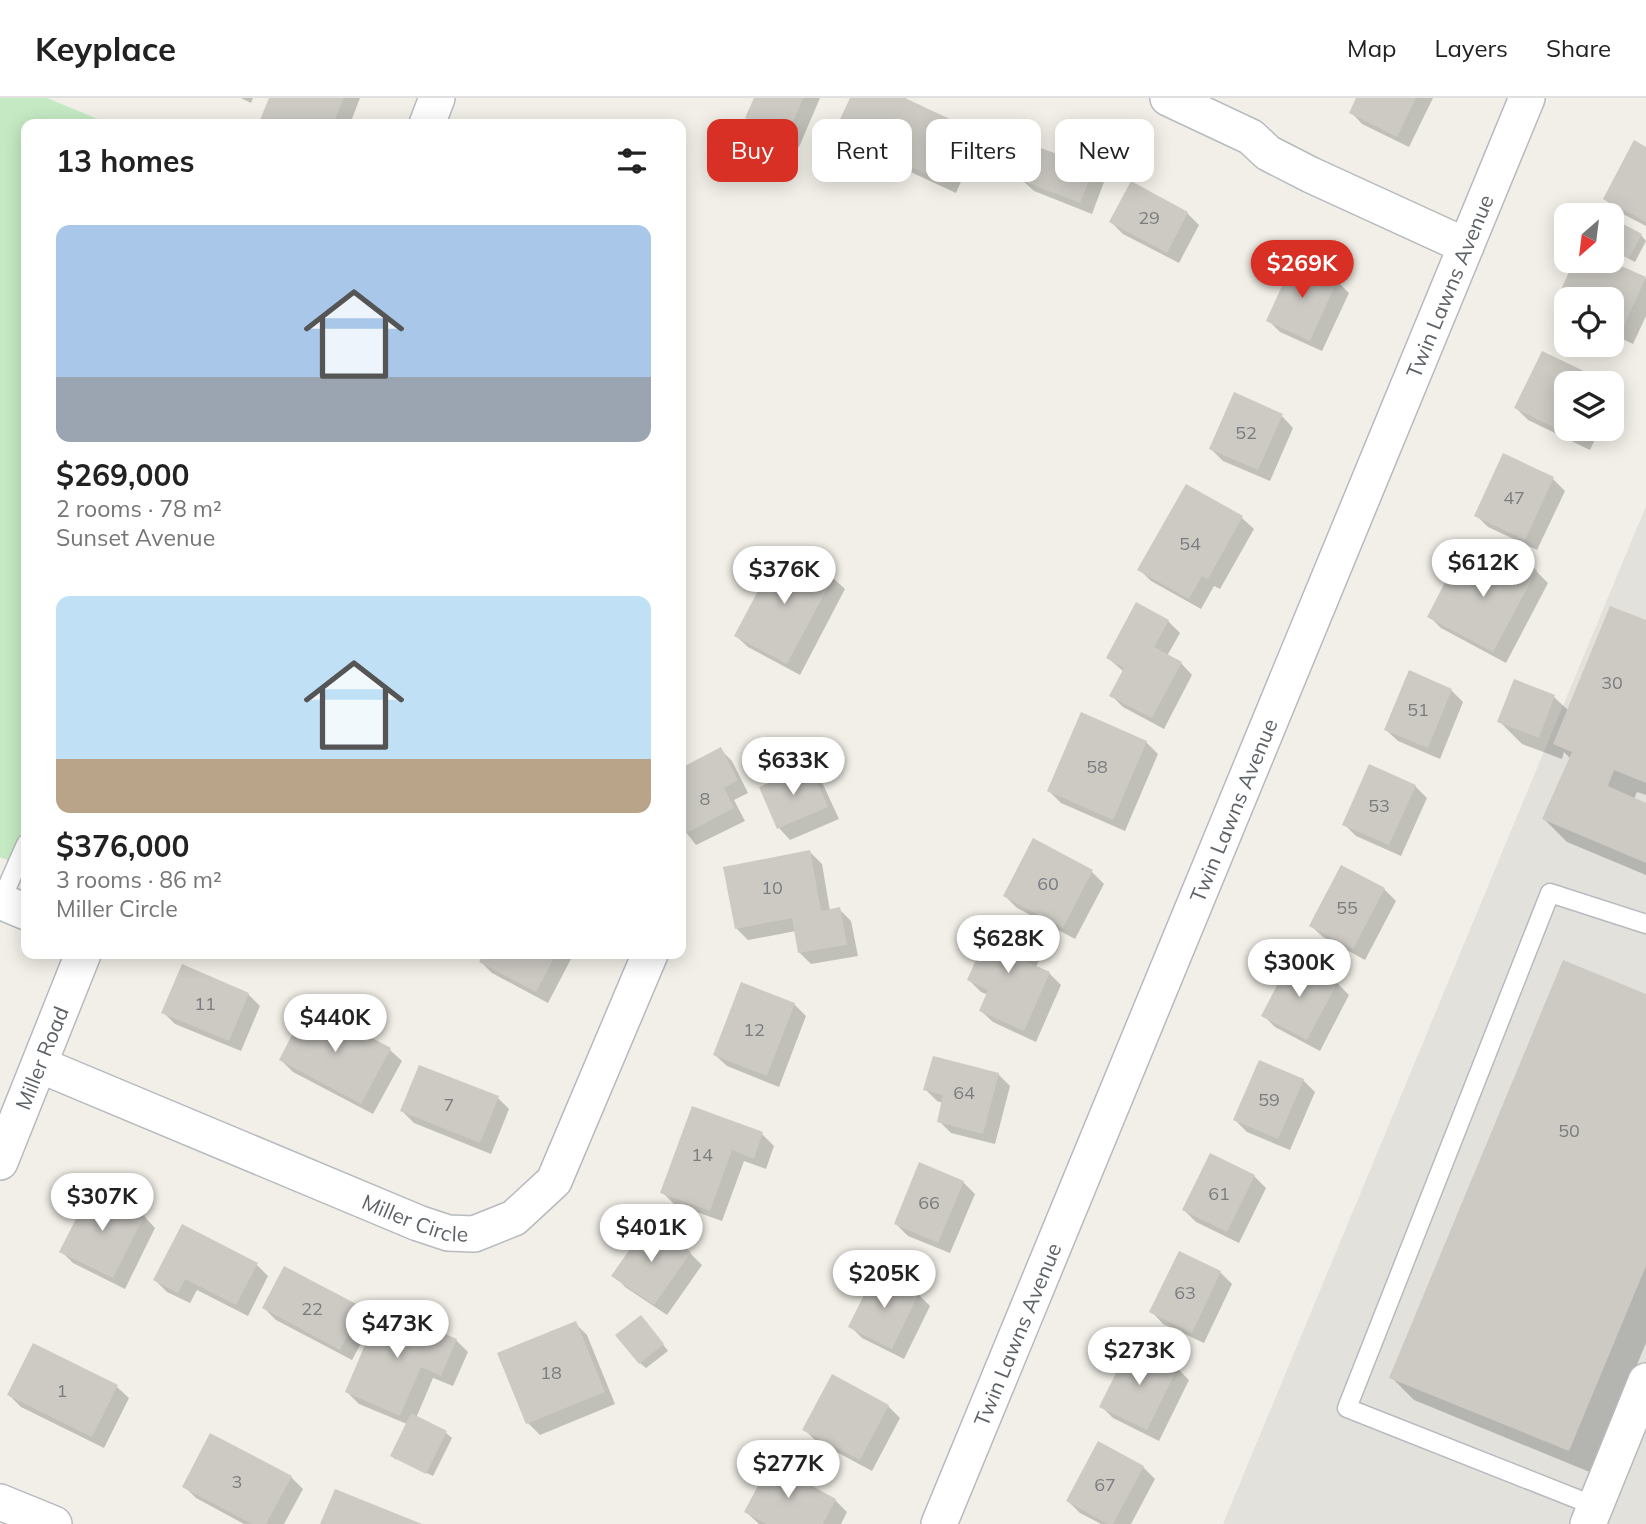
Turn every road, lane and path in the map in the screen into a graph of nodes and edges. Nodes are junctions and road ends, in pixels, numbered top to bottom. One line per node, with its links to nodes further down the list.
1 (437, 98): 4 (street)
2 (1168, 98): 5 (street)
3 (1527, 98): 5 (street, Twin Lawns Avenue)
4 (429, 119)
5 (1466, 246): 18 (street, Twin Lawns Avenue)
6 (21, 856): 7 (lane)
7 (0, 901): 8 (street)
8 (21, 910)
9 (1646, 924): 16 (lane)
10 (81, 959): 12 (street, Miller Road)
11 (648, 959): 12 (street, Miller Circle)
12 (40, 1065): 13 (street, Miller Road)
13 (0, 1163)
14 (1646, 1381): 16 (street)
15 (0, 1502): 17 (street)
16 (1591, 1515)
17 (54, 1524)
18 (939, 1524)

